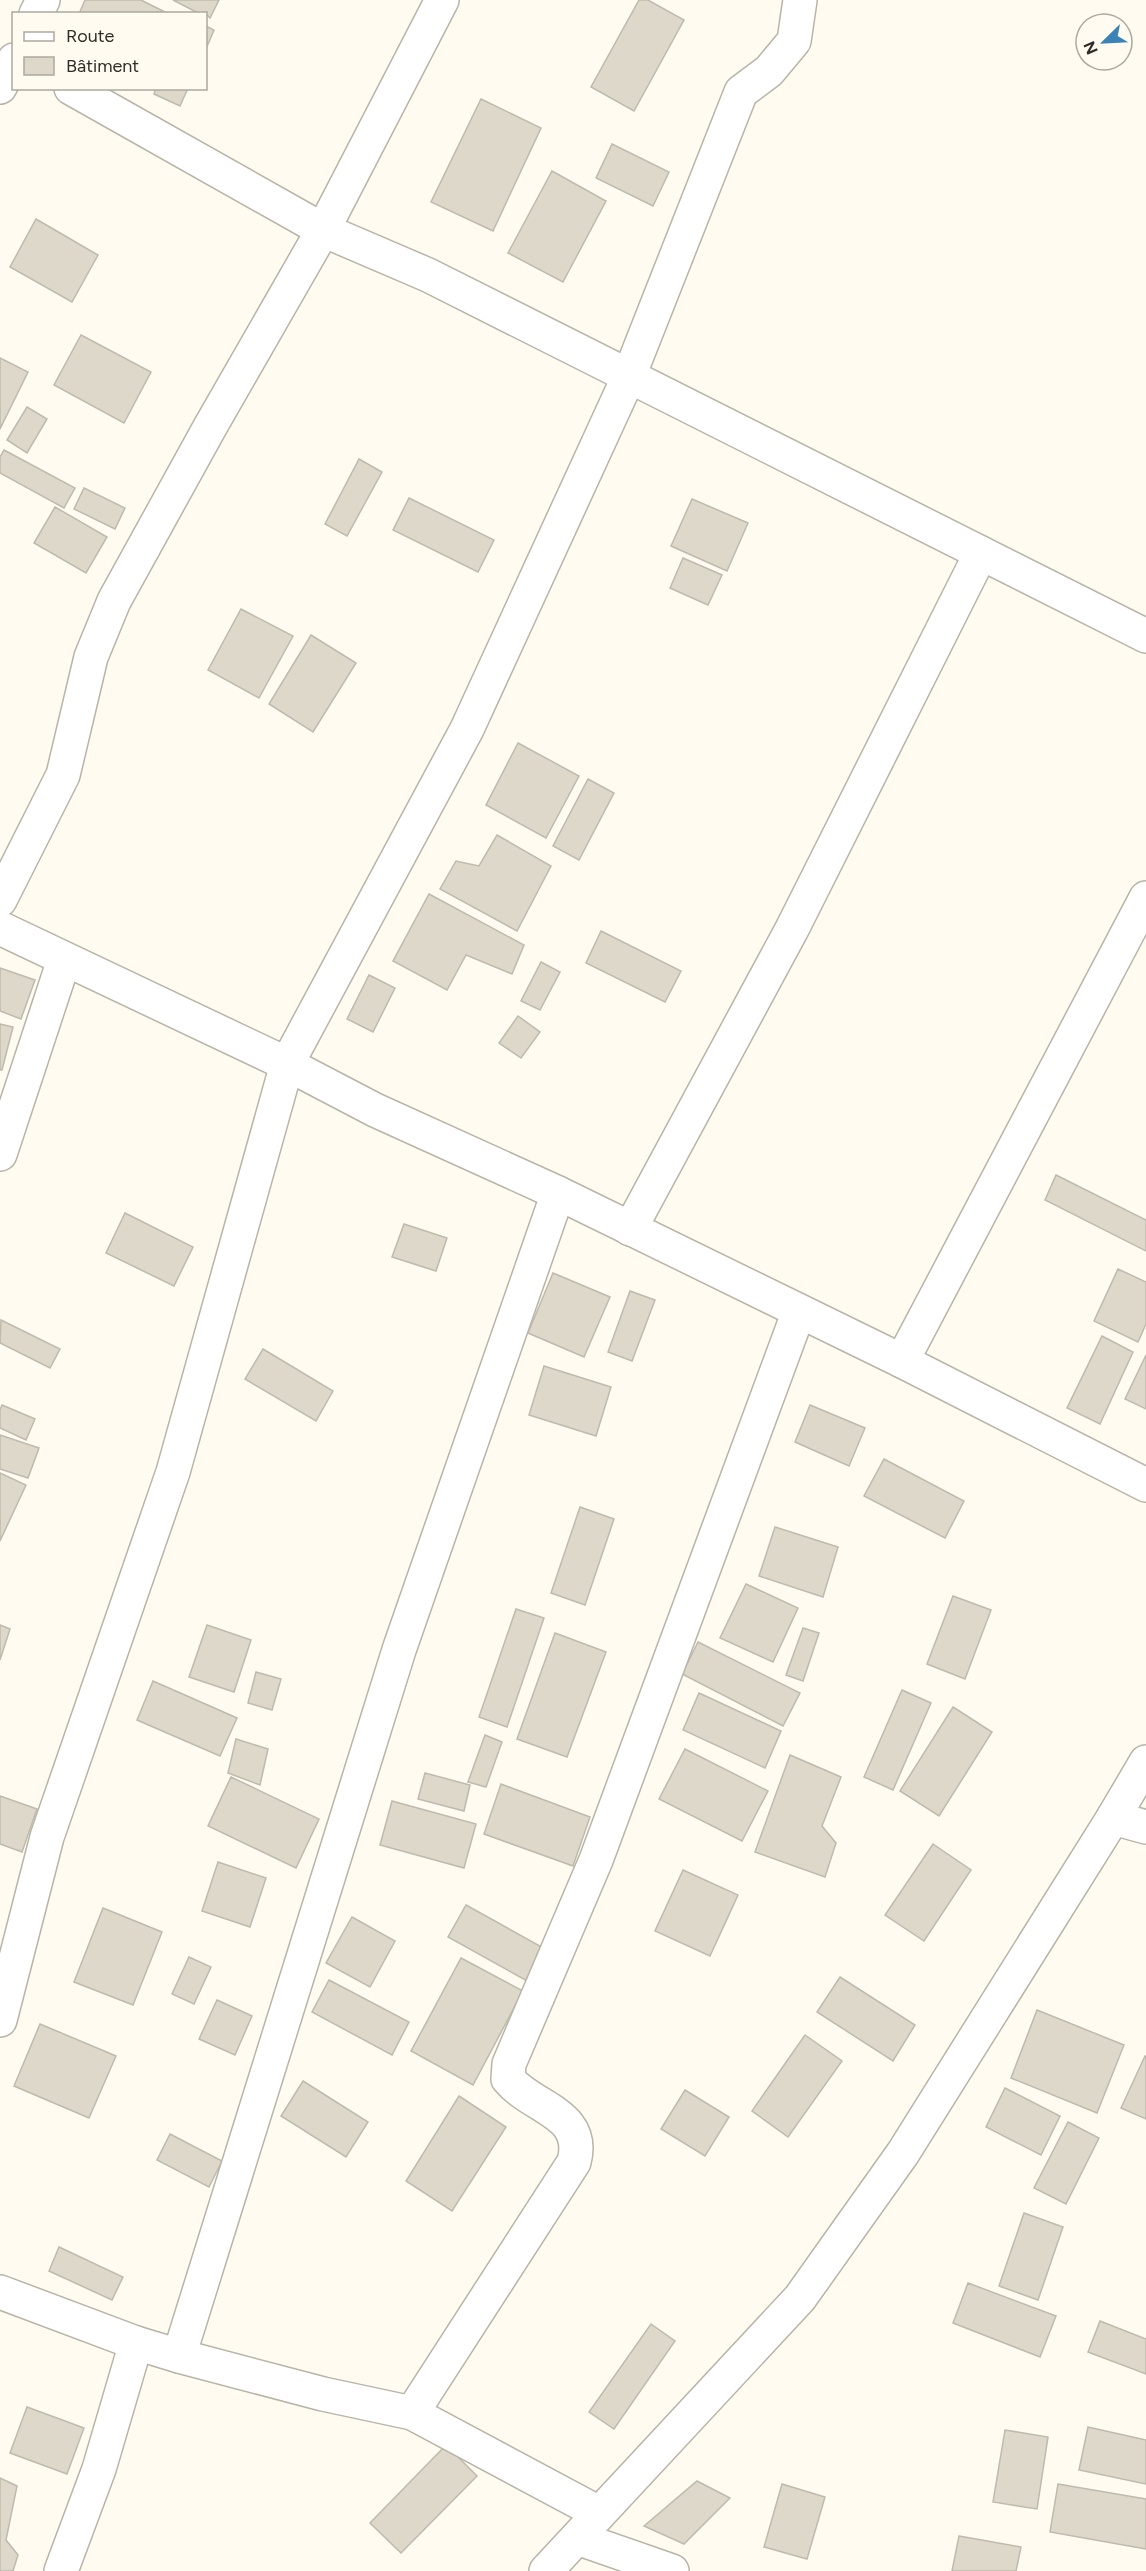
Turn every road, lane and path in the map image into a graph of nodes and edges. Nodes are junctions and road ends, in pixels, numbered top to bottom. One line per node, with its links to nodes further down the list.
1 (442, 0): 6 (street)
2 (800, 0): 7 (street)
3 (12, 62): 4 (street)
4 (0, 87)
5 (75, 90): 6 (street)
6 (323, 230): 7 (street); 11 (street)
7 (628, 375): 8 (street); 14 (street)
8 (981, 553): 9 (street); 17 (street)
9 (1146, 636)
10 (1146, 898): 19 (street)
11 (0, 900)
12 (0, 928): 13 (street)
13 (64, 960): 14 (street); 15 (street)
14 (287, 1064): 16 (street); 24 (street)
15 (0, 1154)
16 (558, 1193): 17 (street); 27 (street)
17 (630, 1229): 18 (street)
18 (799, 1311): 19 (street); 28 (street)
19 (902, 1361): 20 (street)
20 (1146, 1485)
21 (1146, 1762): 22 (street)
22 (1113, 1818): 23 (street); 29 (street)
23 (1146, 1827)
24 (0, 2020)
25 (0, 2292): 26 (street)
26 (136, 2343): 27 (street); 31 (street)
27 (179, 2356): 28 (street)
28 (412, 2414): 29 (street)
29 (599, 2513): 30 (street)
30 (577, 2538): 32 (street); 33 (street)
31 (61, 2571)
32 (546, 2571)
33 (672, 2571)

